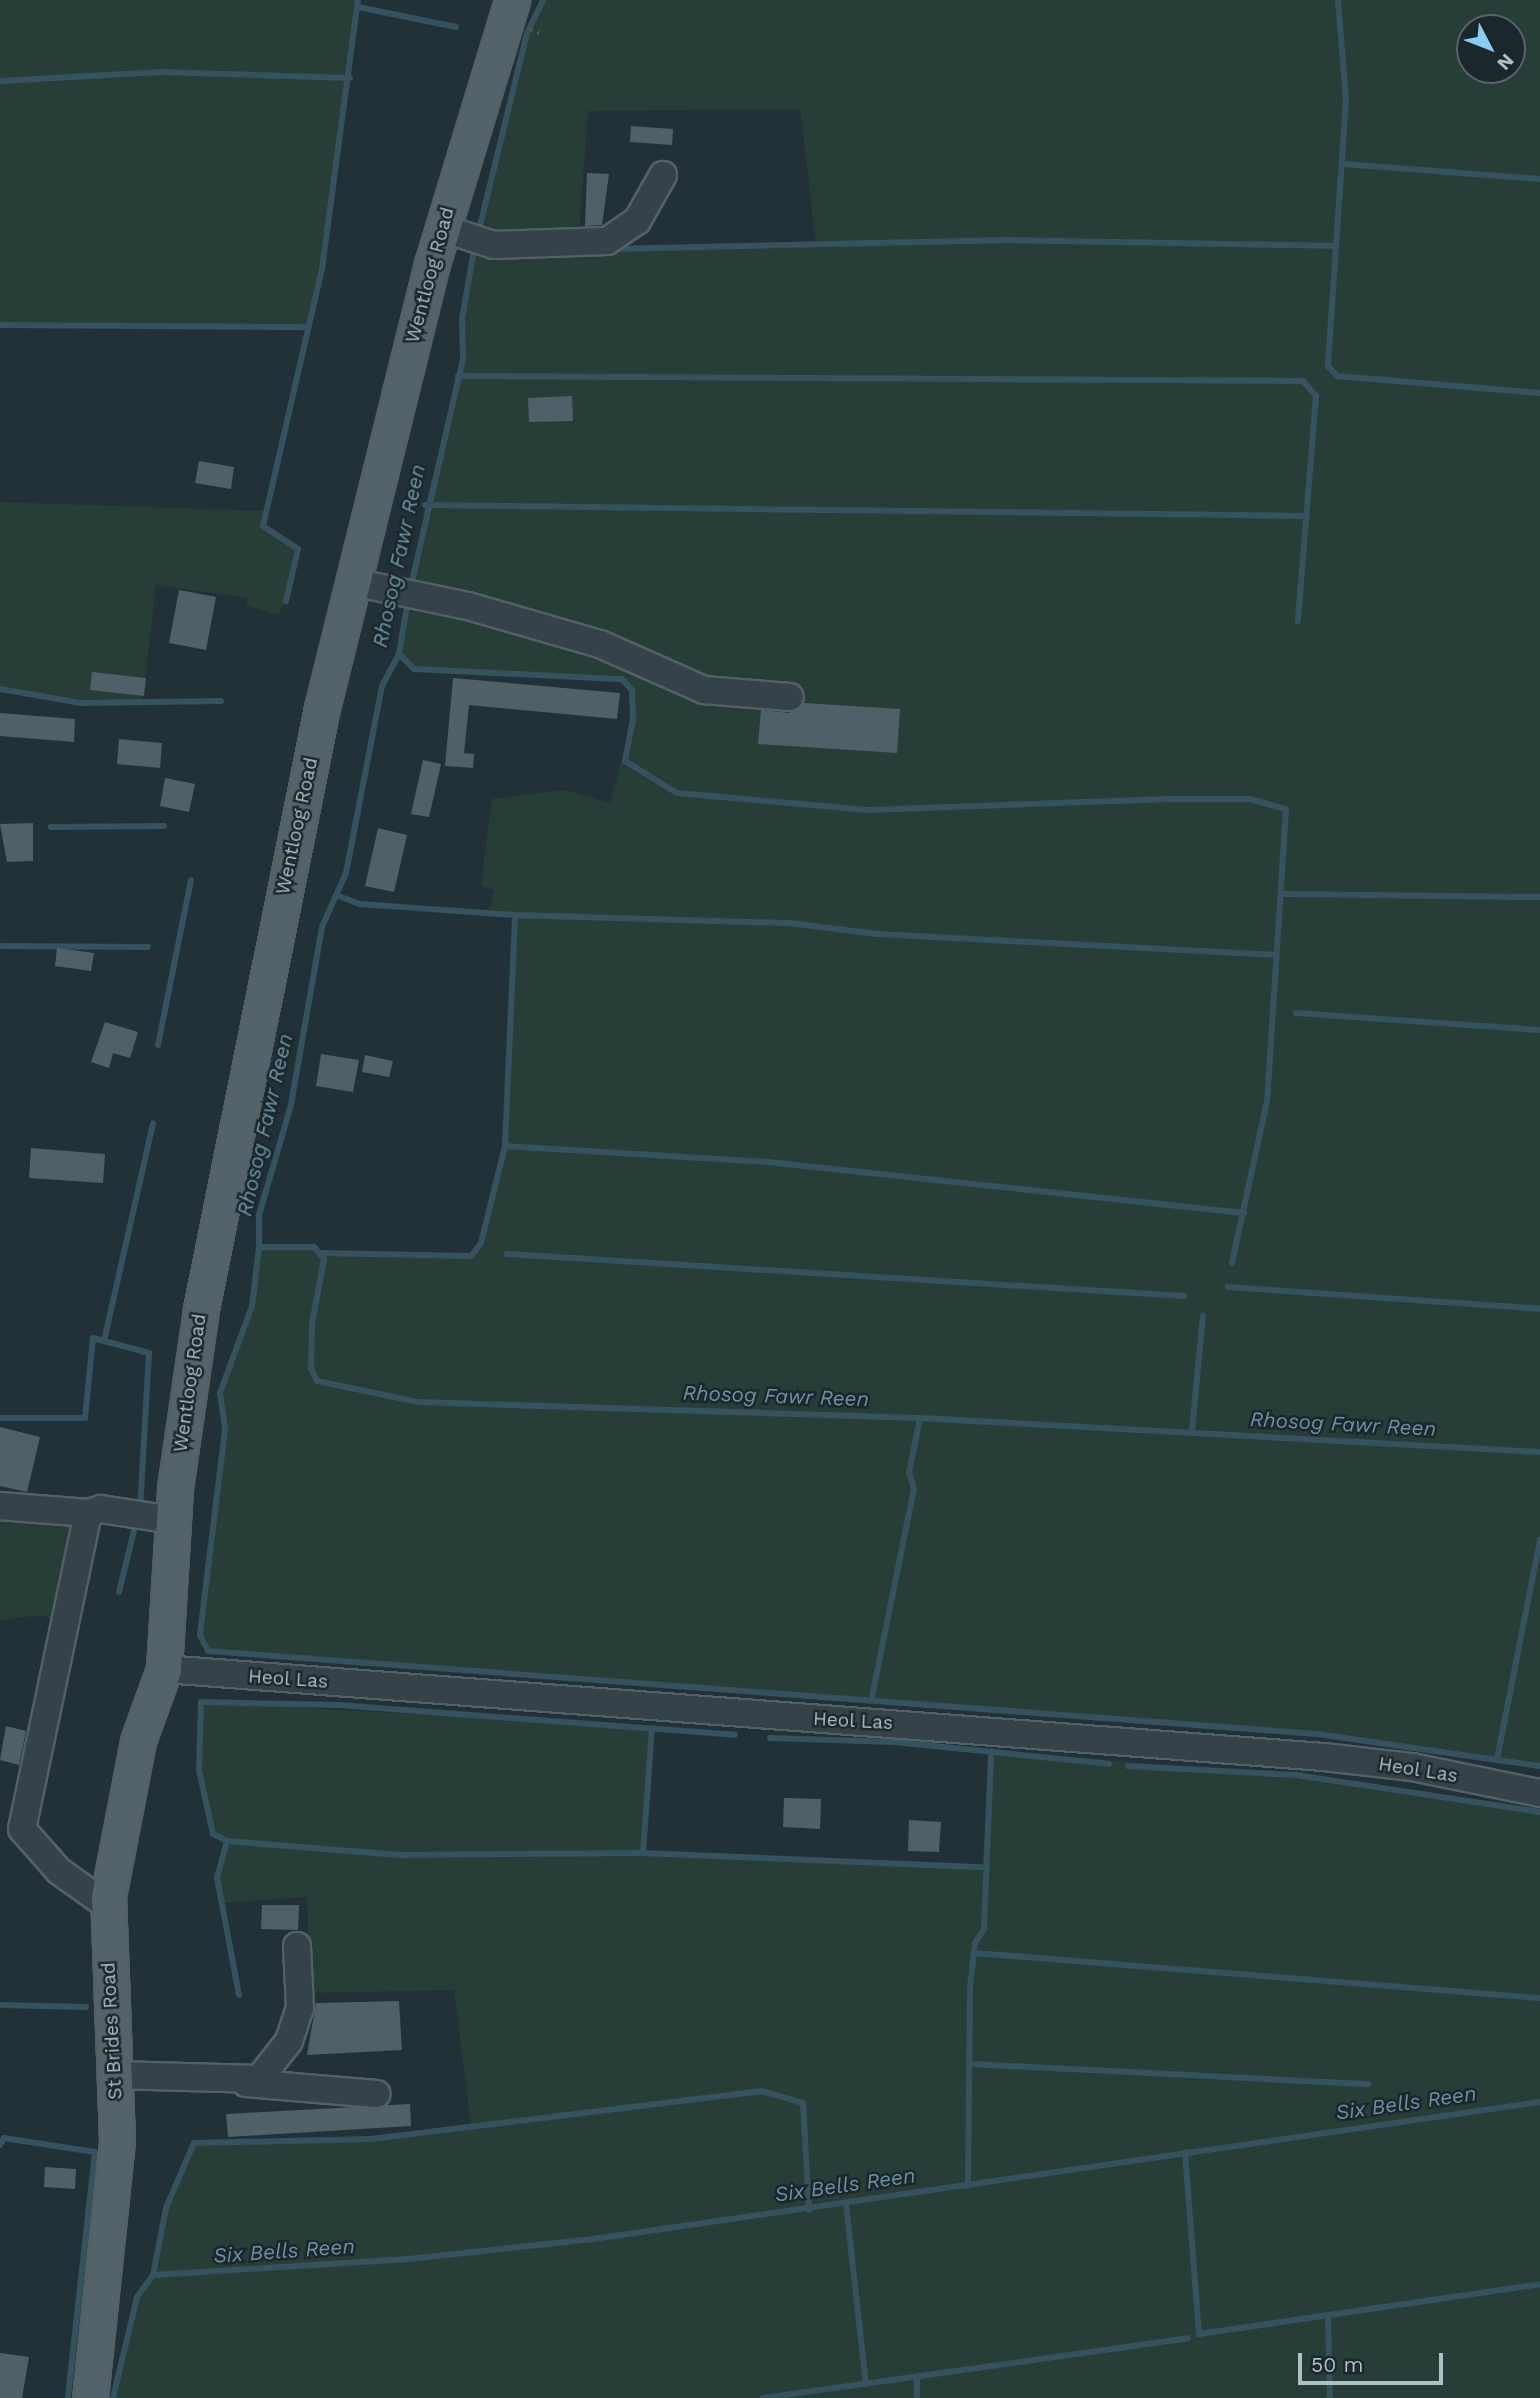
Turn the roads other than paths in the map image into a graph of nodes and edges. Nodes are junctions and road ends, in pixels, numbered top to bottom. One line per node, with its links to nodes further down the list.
1 (512, 0): 3 (main road, Wentloog Road)
2 (663, 174): 3 (street)
3 (469, 238): 4 (main road, Wentloog Road)
4 (352, 582): 5 (street); 8 (main road, Wentloog Road)
5 (790, 697)
6 (0, 1506): 7 (street)
7 (89, 1513): 8 (street); 11 (street)
8 (173, 1520): 9 (main road, Wentloog Road)
9 (164, 1669): 10 (street, Heol Las); 11 (main road, St Brides Road)
10 (1540, 1793)
11 (108, 1906): 13 (main road, St Brides Road)
12 (297, 1945): 14 (street)
13 (114, 2075): 14 (street); 16 (main road, St Brides Road)
14 (246, 2082): 15 (street)
15 (377, 2094)
16 (90, 2398)

